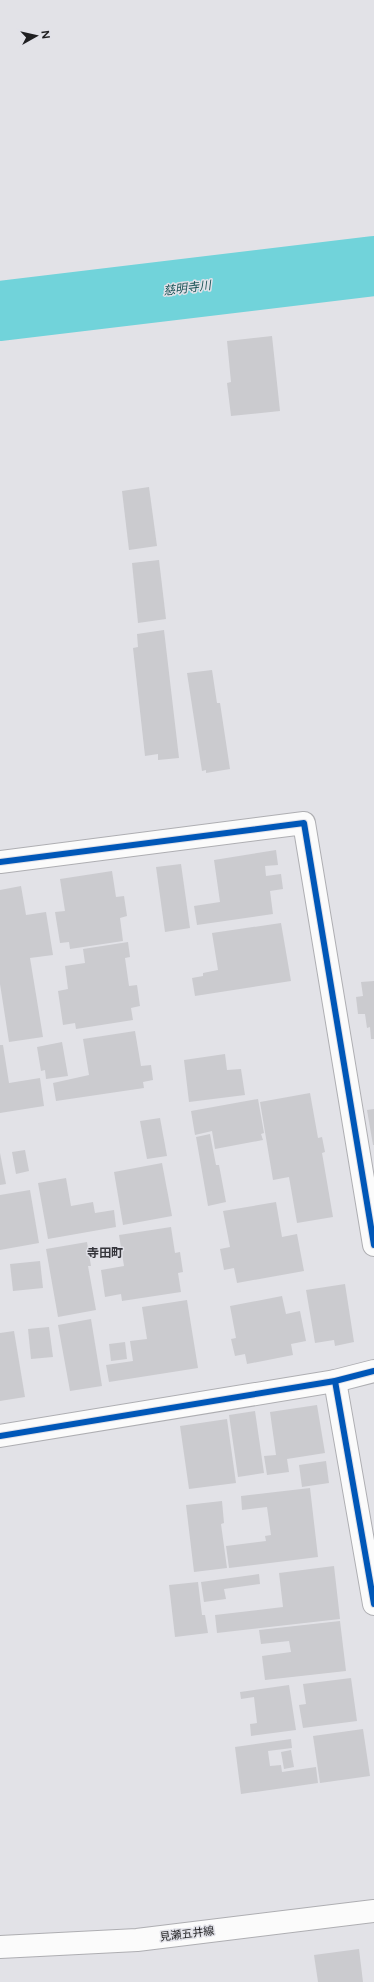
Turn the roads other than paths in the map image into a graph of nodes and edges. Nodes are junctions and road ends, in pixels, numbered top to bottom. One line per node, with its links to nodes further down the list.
1 (0, 862): 2 (street)
2 (374, 1245)
3 (374, 1371): 4 (street)
4 (335, 1381): 5 (street); 6 (street)
5 (0, 1436)
6 (374, 1604)
7 (374, 1911): 8 (street, 見瀬五井線)
8 (0, 1947)

